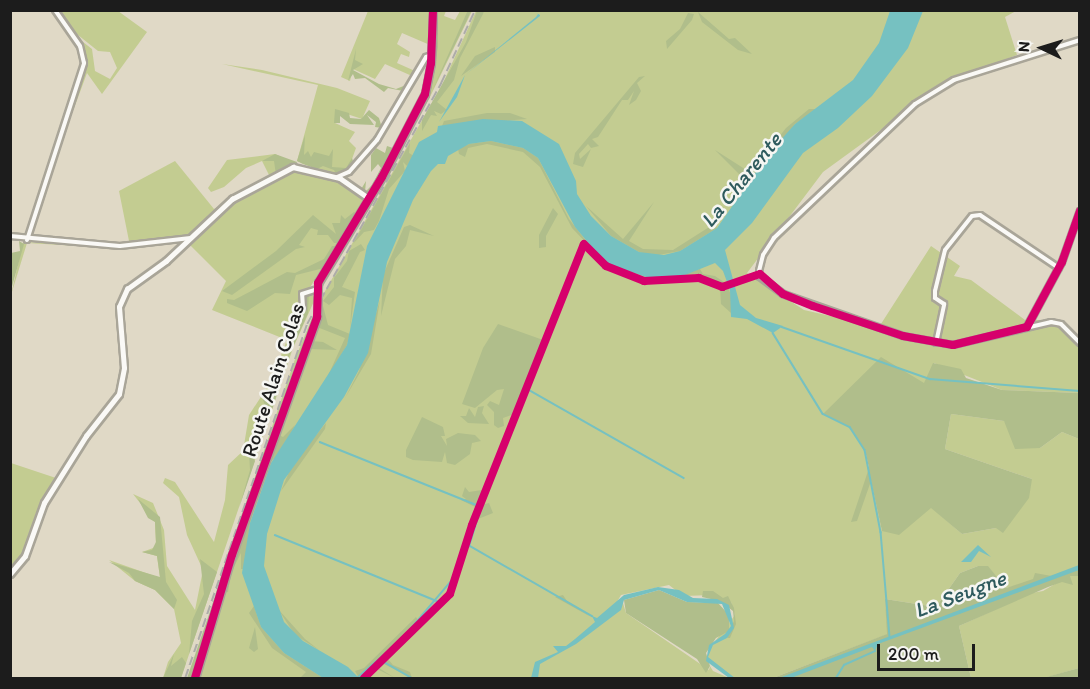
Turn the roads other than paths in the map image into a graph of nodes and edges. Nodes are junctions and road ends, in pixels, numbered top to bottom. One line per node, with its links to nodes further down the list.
1 (56, 10): 10 (street)
2 (433, 10): 4 (street, Route Alain Colas)
3 (1080, 40): 15 (street)
4 (432, 55): 5 (street); 6 (street, Route Alain Colas)
5 (336, 177): 6 (street); 9 (street)
6 (369, 198): 12 (street, Route Alain Colas)
7 (1080, 211): 11 (street)
8 (10, 236): 10 (street)
9 (191, 238): 10 (street); 17 (street)
10 (27, 240)
11 (1059, 268): 14 (street); 15 (street)
12 (317, 289): 13 (street); 18 (street, Route Alain Colas)
13 (303, 307)
14 (1027, 327): 15 (street); 16 (street)
15 (936, 343)
16 (1080, 343)
17 (10, 574)
18 (195, 678)

